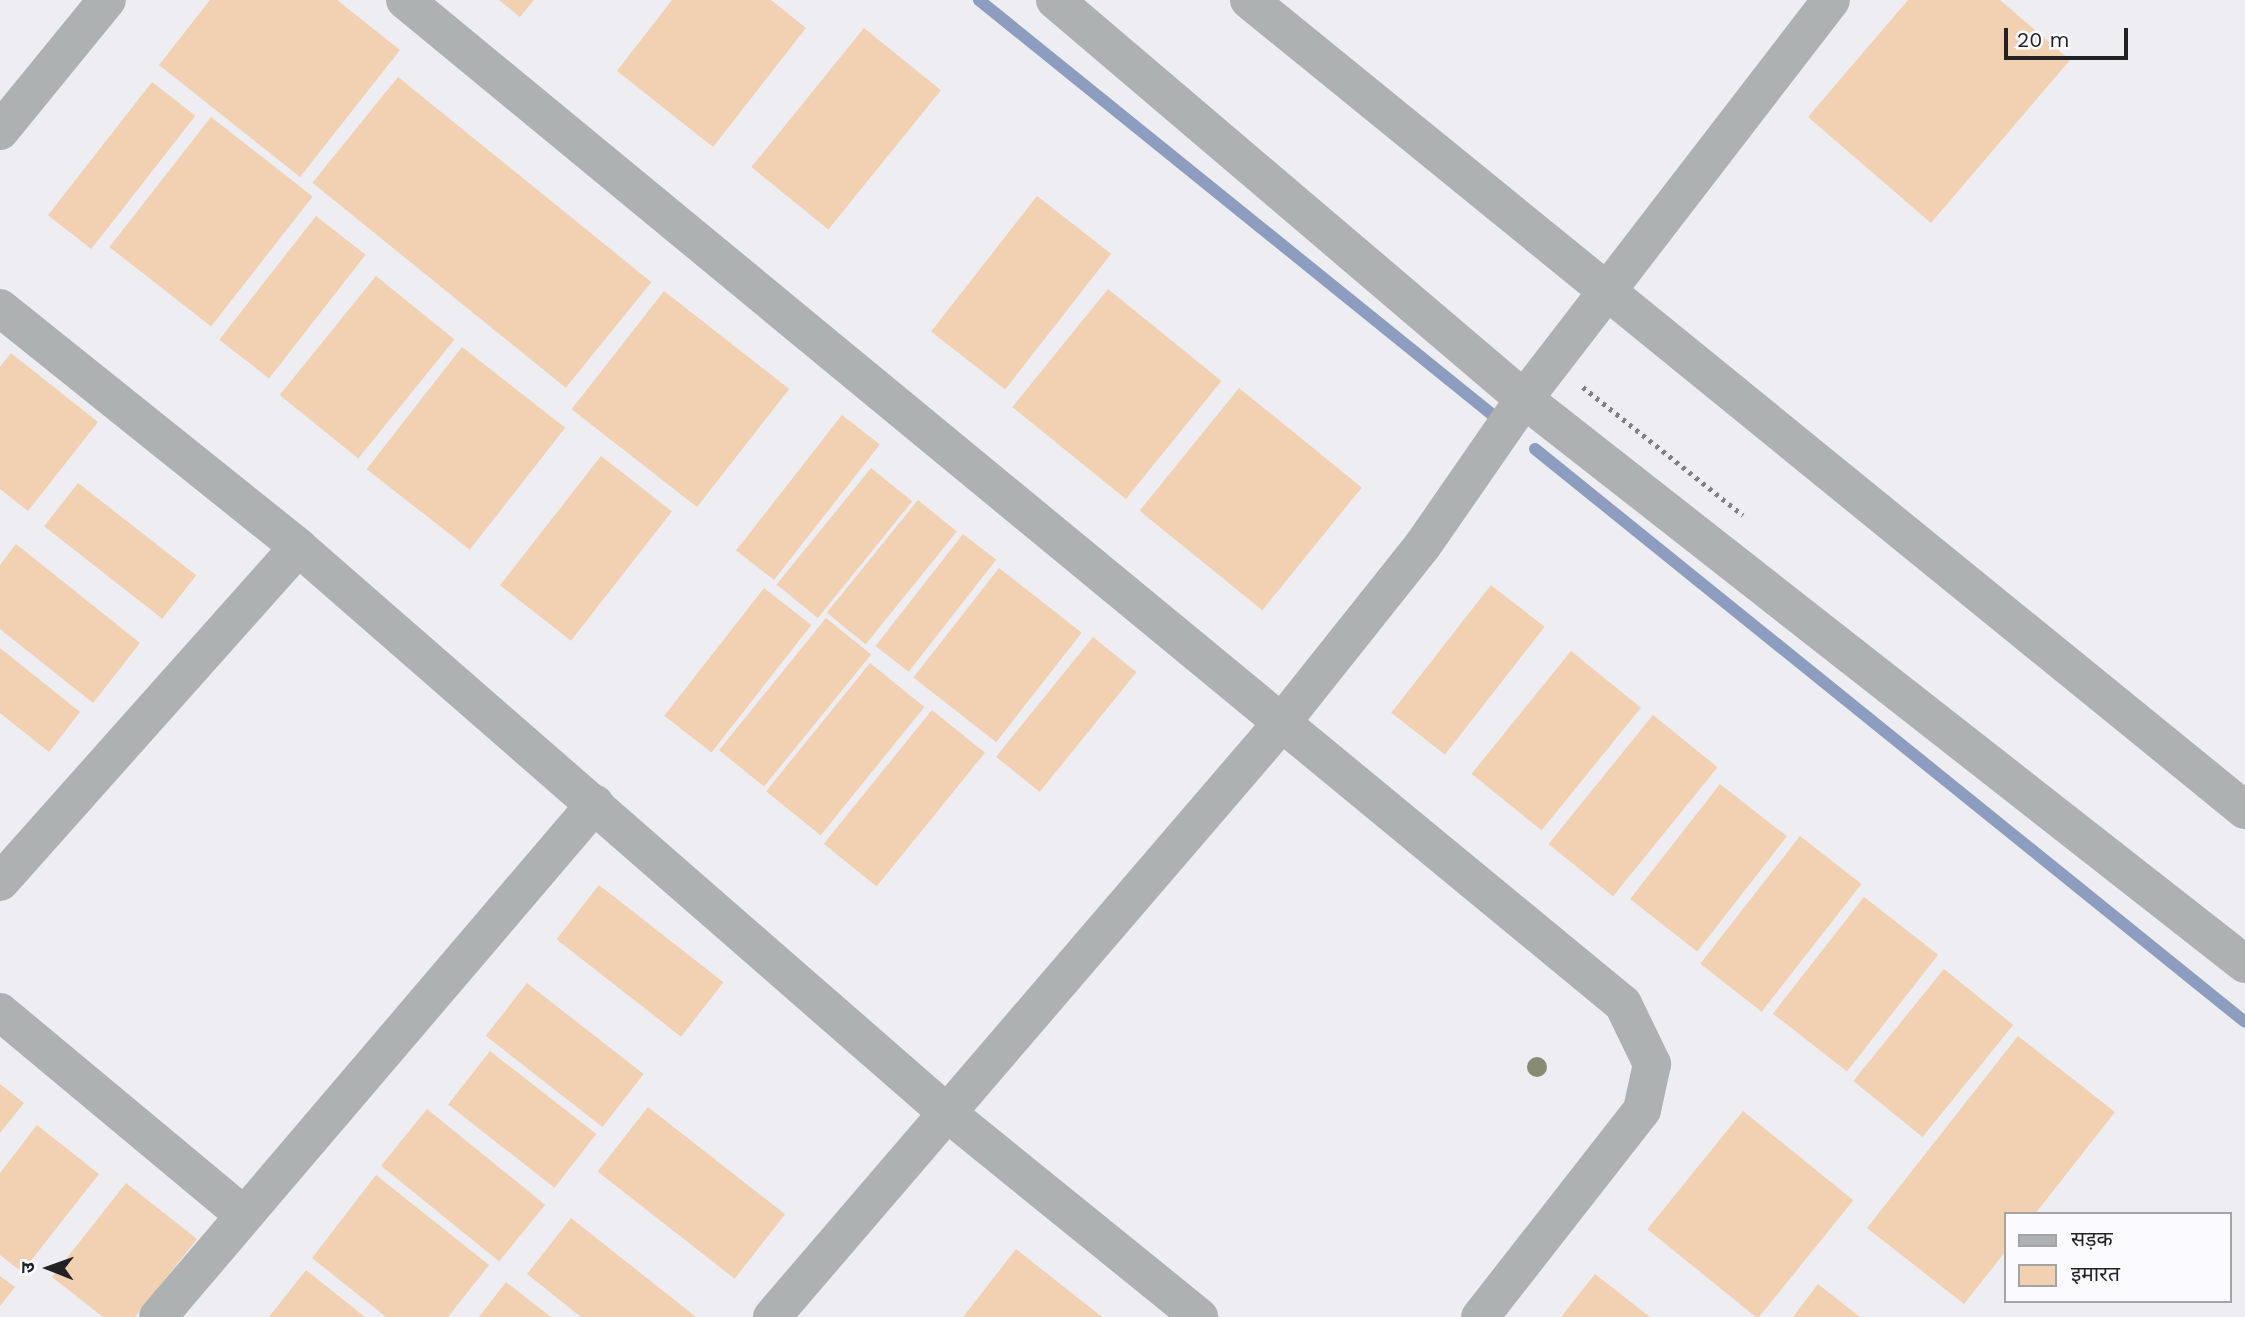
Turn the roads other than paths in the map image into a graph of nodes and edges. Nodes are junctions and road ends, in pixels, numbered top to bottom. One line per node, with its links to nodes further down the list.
1 (107, 0): 6 (street)
2 (405, 0): 11 (street)
3 (1055, 0): 9 (street)
4 (1831, 0): 7 (street)
5 (1256, 2): 7 (street)
6 (0, 131)
7 (1611, 292): 9 (street); 13 (street)
8 (0, 307): 10 (street)
9 (1524, 399): 11 (street); 15 (street)
10 (298, 547): 12 (street); 14 (street)
11 (1279, 726): 17 (street); 22 (street)
12 (595, 804): 17 (street); 18 (street)
13 (2245, 810)
14 (0, 882)
15 (2245, 964)
16 (0, 1012): 18 (street)
17 (946, 1112): 20 (street); 21 (street)
18 (244, 1215): 19 (street)
19 (158, 1317)
20 (772, 1317)
21 (1199, 1317)
22 (1480, 1317)

